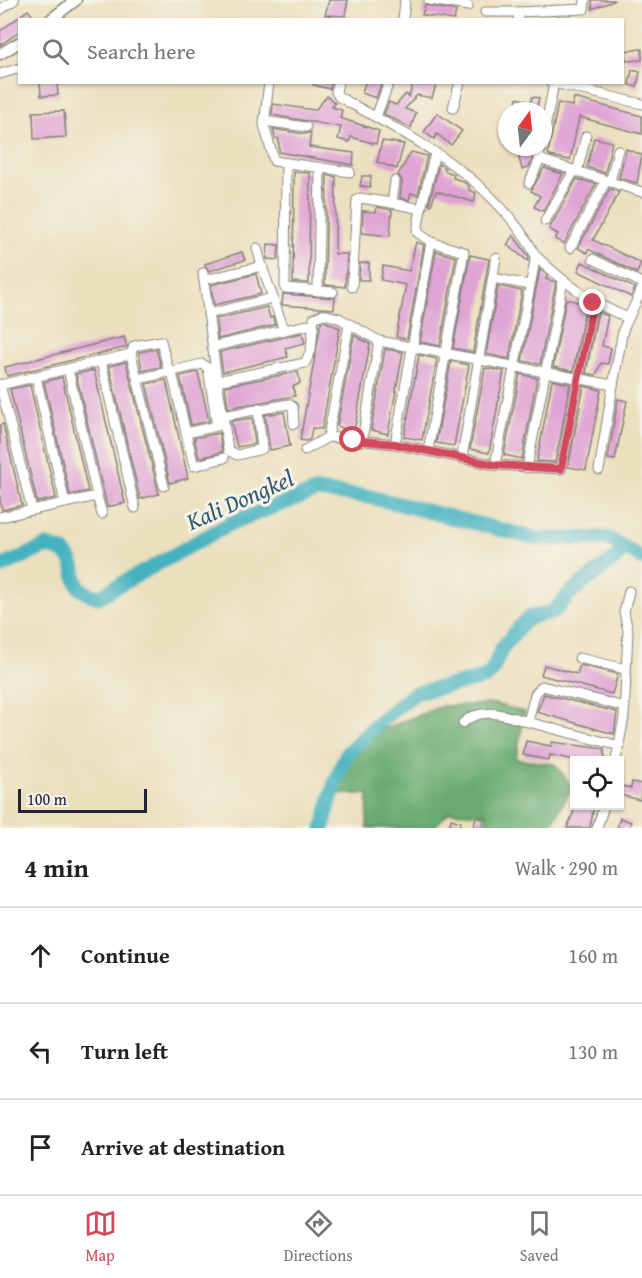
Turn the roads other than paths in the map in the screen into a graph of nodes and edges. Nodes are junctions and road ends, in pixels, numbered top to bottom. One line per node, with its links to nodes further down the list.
1 (14, 0): 7 (street)
2 (76, 0): 10 (street)
3 (405, 0): 11 (street)
4 (429, 0): 6 (street)
5 (585, 0): 9 (street)
6 (468, 6)
7 (0, 10)
8 (485, 12): 9 (street)
9 (519, 16)
10 (53, 18)
11 (403, 18)
12 (18, 43): 13 (street)
13 (0, 54)
14 (18, 69): 15 (street)
15 (0, 74)
16 (269, 84): 26 (street)
17 (338, 84): 25 (street)
18 (388, 84): 25 (street)
19 (459, 84): 24 (street)
20 (552, 84): 22 (street)
21 (556, 84): 23 (street)
22 (549, 102)
23 (642, 104)
24 (453, 108)
25 (376, 117): 30 (street)
26 (264, 121): 27 (street); 33 (street)
27 (306, 127)
28 (586, 136): 35 (street)
29 (618, 150): 38 (street)
30 (435, 153): 42 (street); 47 (street)
31 (540, 156): 32 (street)
32 (540, 159): 35 (street); 39 (street)
33 (286, 163): 34 (street); 57 (street)
34 (320, 167): 36 (street); 57 (street)
35 (575, 171): 38 (street); 43 (street)
36 (350, 172)
37 (395, 181): 41 (street)
38 (608, 182): 40 (street); 46 (street)
39 (529, 183)
40 (642, 192)
41 (392, 203): 42 (street); 55 (street)
42 (421, 209): 44 (street)
43 (545, 221)
44 (431, 242): 68 (street); 70 (street)
45 (257, 248): 50 (street)
46 (570, 249)
47 (536, 256): 52 (street); 54 (street)
48 (496, 258): 51 (street)
49 (592, 259): 53 (street)
50 (262, 266): 59 (street); 61 (street)
51 (493, 278): 54 (street); 71 (street)
52 (563, 281): 60 (street); 76 (street)
53 (642, 283)
54 (529, 285): 73 (street)
55 (351, 287)
56 (642, 289): 62 (street)
57 (318, 291): 58 (street)
58 (333, 292)
59 (273, 298): 61 (street); 65 (street)
60 (593, 303): 62 (street); 79 (street)
61 (208, 314): 67 (street)
62 (628, 318): 82 (street)
63 (313, 324): 64 (street); 65 (street); 80 (street)
64 (349, 325): 66 (street); 87 (street)
65 (284, 330): 67 (street)
66 (379, 341): 68 (street); 88 (street)
67 (212, 346): 80 (street)
68 (412, 347): 70 (street); 89 (street)
69 (131, 354): 72 (street); 75 (street); 78 (street)
70 (446, 354): 71 (street); 91 (street)
71 (479, 360): 73 (street); 92 (street)
72 (101, 361): 74 (street); 100 (street)
73 (513, 367): 76 (street); 94 (street)
74 (68, 369): 77 (street); 98 (street)
75 (170, 372): 78 (street); 86 (street); 86 (street)
76 (546, 373): 79 (street); 95 (street)
77 (36, 377): 81 (street); 99 (street)
78 (139, 379): 97 (street)
79 (578, 380): 82 (street); 95 (street)
80 (217, 381): 84 (street)
81 (0, 385): 101 (street)
82 (613, 385): 96 (street)
83 (258, 410): 84 (street); 84 (street); 85 (street)
84 (223, 416)
85 (294, 424)
86 (186, 433): 93 (street)
87 (328, 438): 88 (street); 90 (street)
88 (362, 441): 89 (street)
89 (395, 444): 91 (street)
90 (305, 450)
91 (428, 451): 92 (street)
92 (462, 457): 94 (street)
93 (224, 458)
94 (495, 465): 95 (street)
95 (528, 468)
96 (599, 470)
97 (164, 486)
98 (97, 496): 99 (street); 102 (street)
99 (65, 503): 101 (street)
100 (135, 508)
101 (32, 510): 103 (street)
102 (102, 514)
103 (0, 517)
104 (629, 591): 106 (street)
105 (579, 658): 106 (street)
106 (626, 669): 107 (street)
107 (625, 706): 108 (street); 110 (street)
108 (528, 722): 109 (street); 110 (street)
109 (463, 723)
110 (620, 746): 111 (street)
111 (617, 756)
112 (603, 810): 113 (street)
113 (597, 828)

